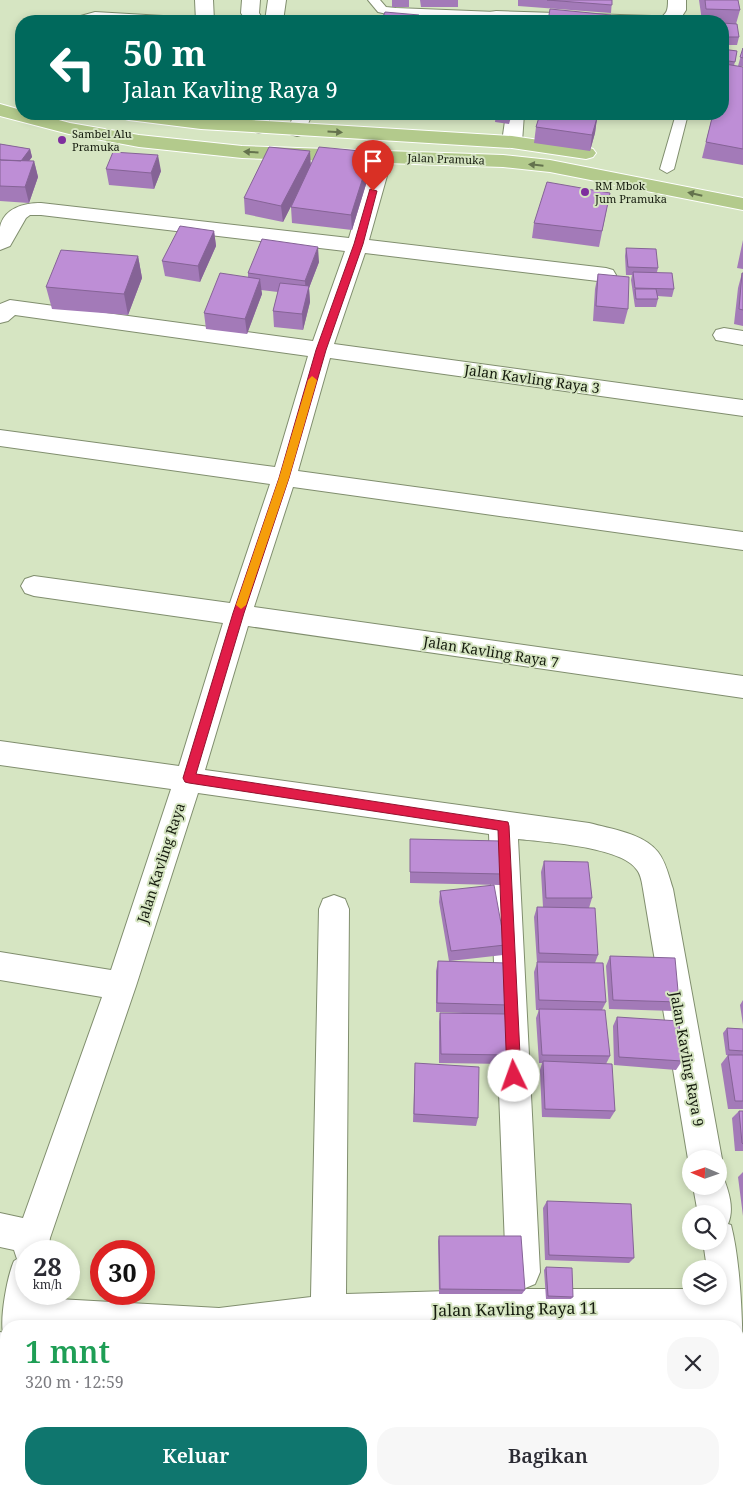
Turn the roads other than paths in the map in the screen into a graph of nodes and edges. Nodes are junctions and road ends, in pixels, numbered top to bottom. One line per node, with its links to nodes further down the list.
1 (204, 0): 8 (street)
2 (251, 0): 9 (street)
3 (277, 0): 10 (street)
4 (374, 0): 7 (lane)
5 (620, 0): 12 (street)
6 (677, 0): 13 (street)
7 (495, 12): 11 (street)
8 (205, 15)
9 (251, 15)
10 (275, 15)
11 (556, 15)
12 (618, 15)
13 (674, 15)
14 (0, 110): 15 (main road, Jalan Pramuka, one-way to 14)
15 (15, 114)
16 (38, 120): 24 (main road, Jalan Pramuka, one-way to 16)
17 (260, 120): 20 (main road, Jalan Pramuka)
18 (514, 120): 22 (street)
19 (680, 120): 27 (lane)
20 (300, 122): 21 (main road, Jalan Pramuka, one-way to 21)
21 (422, 137): 22 (main road, Jalan Pramuka); 25 (main road)
22 (512, 142): 23 (main road, Jalan Pramuka)
23 (600, 156)
24 (382, 158): 25 (main road, Jalan Pramuka); 31 (street, Jalan Kavling Raya)
25 (425, 158): 29 (main road, Jalan Pramuka, one-way to 25)
26 (648, 165): 27 (main road)
27 (667, 169): 28 (main road)
28 (686, 173)
29 (743, 204)
30 (0, 244): 31 (street)
31 (358, 244): 32 (street); 34 (street, Jalan Kavling Raya)
32 (606, 275)
33 (0, 316): 34 (street, Jalan Kavling Raya 3)
34 (321, 350): 35 (street, Jalan Kavling Raya 3); 37 (street, Jalan Kavling Raya)
35 (743, 408)
36 (0, 438): 37 (street)
37 (284, 478): 38 (street); 40 (street, Jalan Kavling Raya)
38 (743, 541)
39 (34, 586): 40 (street, Jalan Kavling Raya 7)
40 (238, 613): 41 (street, Jalan Kavling Raya 7); 43 (street, Jalan Kavling Raya)
41 (743, 687)
42 (0, 752): 43 (street, Jalan Kavling Raya 9)
43 (189, 778): 44 (street, Jalan Kavling Raya 9); 47 (street, Jalan Kavling Raya)
44 (503, 826): 48 (street, Jalan Kavling Raya 9); 55 (street)
45 (334, 909): 57 (street)
46 (0, 966): 47 (street)
47 (121, 986): 51 (street, Jalan Kavling Raya)
48 (703, 1150)
49 (0, 1230): 50 (street)
50 (21, 1240)
51 (34, 1240)
52 (722, 1250): 54 (street)
53 (16, 1305): 56 (street)
54 (736, 1313): 55 (street, Jalan Kavling Raya 11)
55 (525, 1317): 57 (street, Jalan Kavling Raya 11)
56 (12, 1318): 58 (street, Jalan Kavling Raya 11)
57 (328, 1319): 59 (street, Jalan Kavling Raya 11)
58 (64, 1320)
59 (312, 1320)

